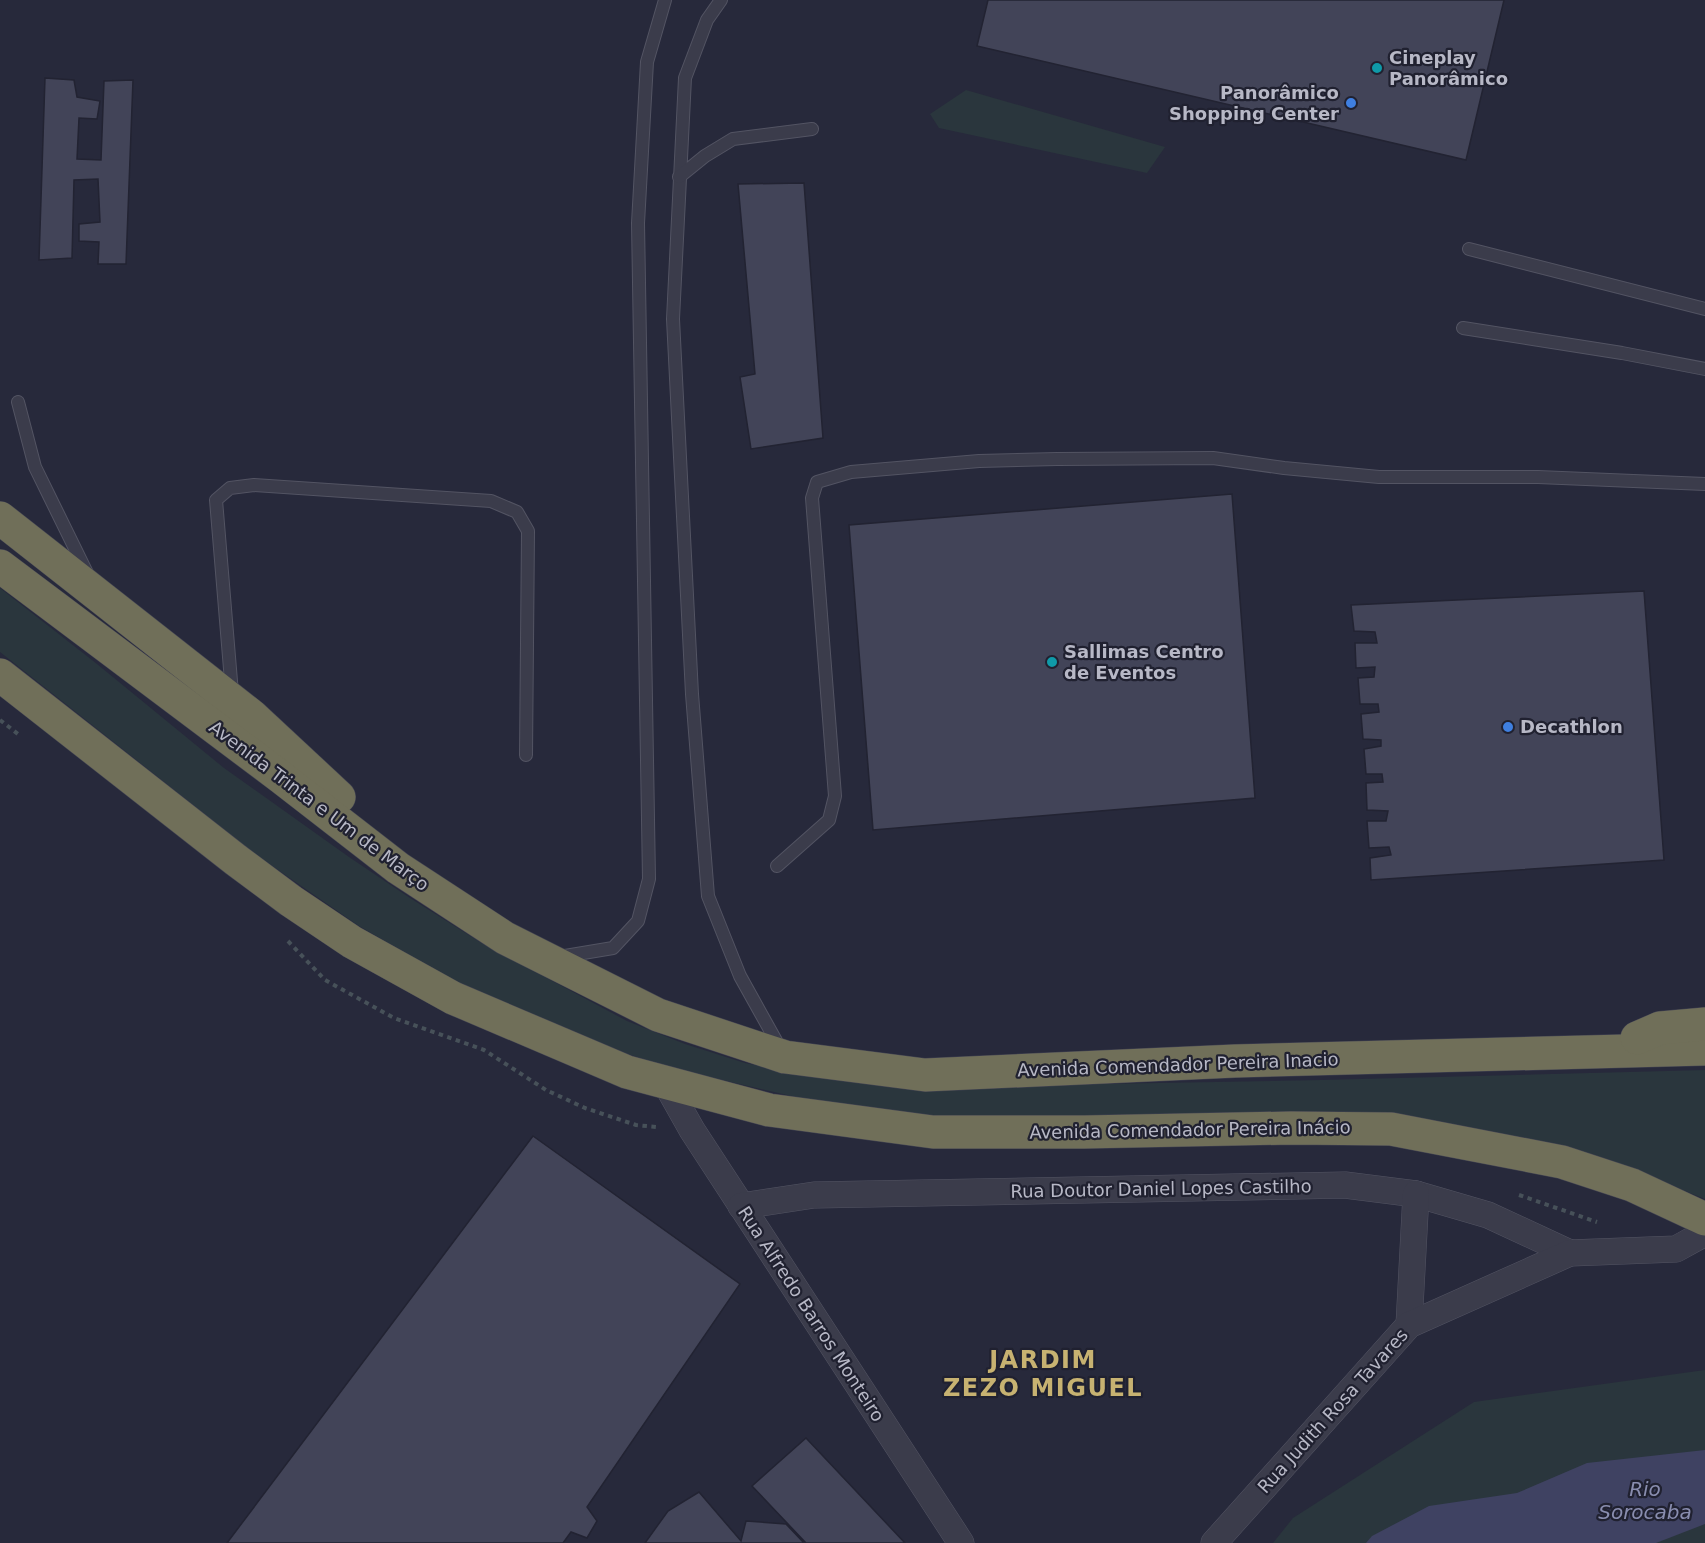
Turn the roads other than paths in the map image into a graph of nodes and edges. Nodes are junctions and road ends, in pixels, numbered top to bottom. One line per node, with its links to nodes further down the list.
1 (665, 0): 19 (lane)
2 (721, 0): 4 (lane)
3 (812, 129): 4 (lane)
4 (679, 177): 24 (lane)
5 (1469, 249): 6 (lane)
6 (1705, 309)
7 (1463, 328): 8 (lane)
8 (1705, 369)
9 (18, 402): 13 (lane)
10 (1705, 484): 17 (lane)
11 (0, 518): 13 (highway)
12 (0, 566): 18 (highway, Avenida Trinta e Um de Março)
13 (98, 595): 15 (highway)
14 (0, 675): 25 (highway)
15 (232, 700): 16 (lane); 18 (highway)
16 (526, 755)
17 (777, 866)
18 (505, 938): 19 (highway, Avenida Trinta e Um de Março)
19 (549, 959): 20 (highway, Avenida Trinta e Um de Março)
20 (658, 1015): 24 (highway, Avenida Comendador Pereira Inacio)
21 (1705, 1024): 23 (highway)
22 (1705, 1049): 23 (highway, Avenida Comendador Pereira Inacio)
23 (1624, 1051): 24 (highway, Avenida Comendador Pereira Inacio)
24 (785, 1057)
25 (665, 1082): 27 (street, Rua Alfredo Barros Monteiro); 28 (highway, Avenida Comendador Pereira Inácio)
26 (1416, 1194): 27 (street, Rua Doutor Daniel Lopes Castilho); 30 (street, Rua Doutor Daniel Lopes Castilho); 31 (street)
27 (741, 1206): 32 (street, Rua Alfredo Barros Monteiro)
28 (1705, 1219)
29 (1705, 1233): 30 (street, Rua Judith Rosa Tavares)
30 (1570, 1253): 31 (street, Rua Judith Rosa Tavares)
31 (1409, 1325): 33 (street, Rua Judith Rosa Tavares)
32 (961, 1543)
33 (1214, 1543)

